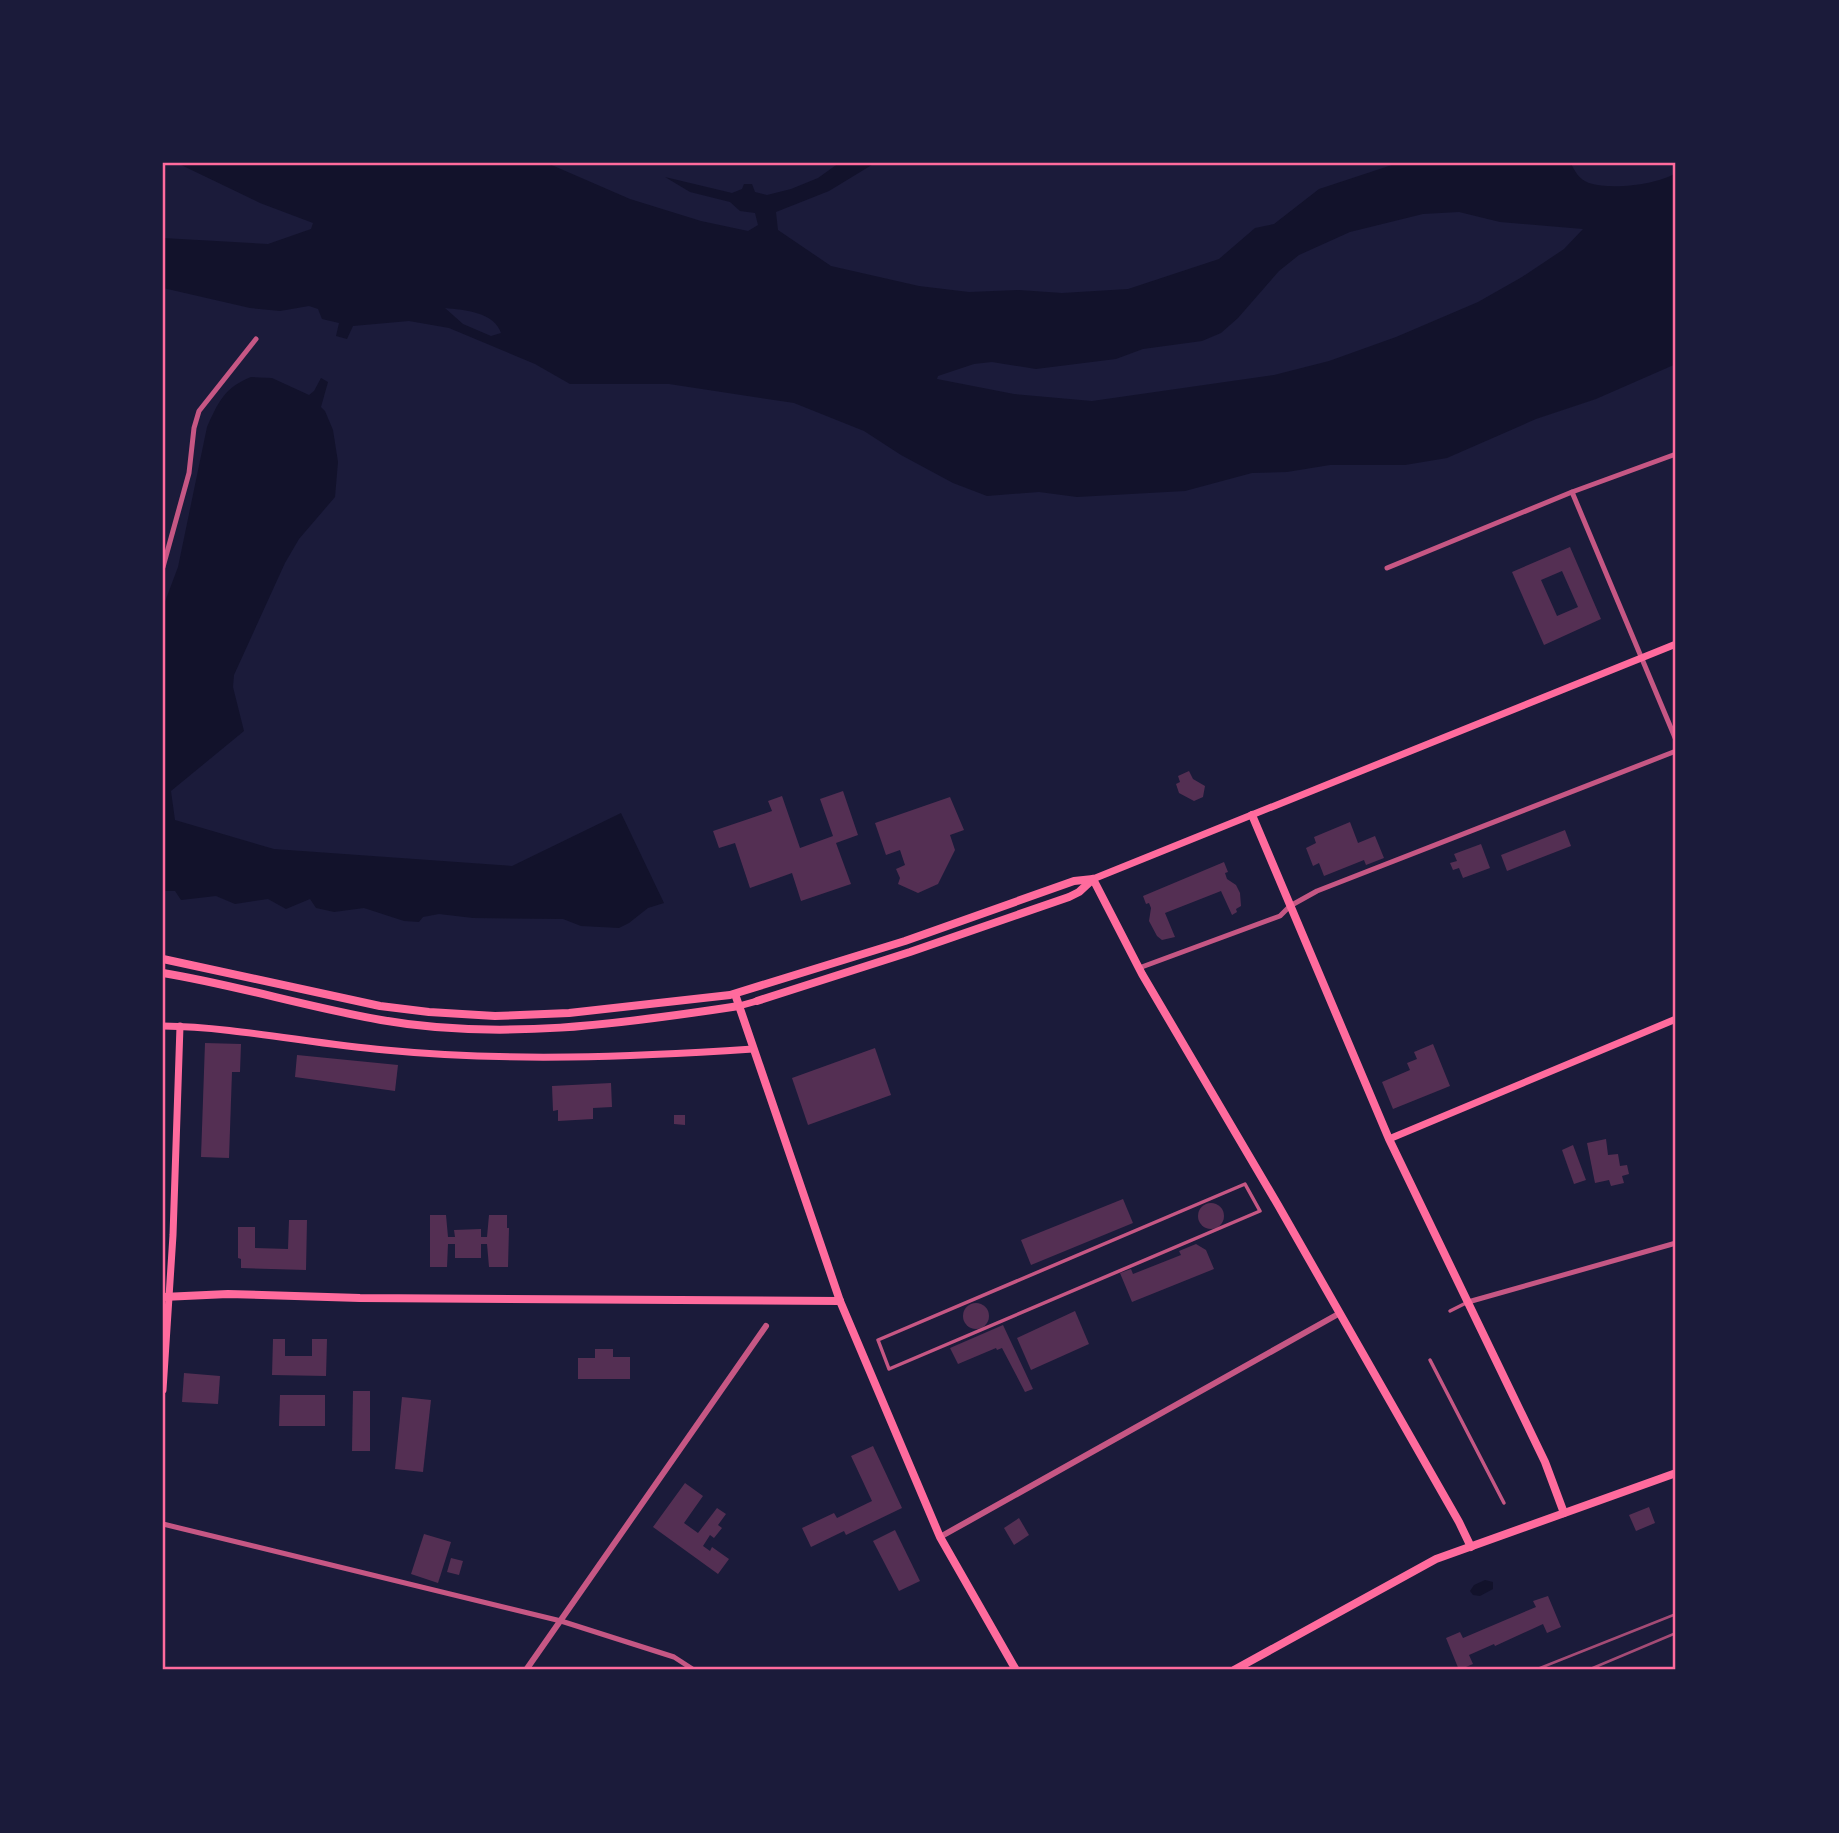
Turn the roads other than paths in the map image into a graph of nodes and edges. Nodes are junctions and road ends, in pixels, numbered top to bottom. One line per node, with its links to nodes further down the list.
1 (256, 339): 5 (street)
2 (1676, 454): 3 (street)
3 (1572, 492): 7 (street); 9 (street)
4 (163, 537): 5 (street)
5 (171, 538): 6 (street)
6 (163, 567)
7 (1387, 568)
8 (1676, 644): 9 (main road)
9 (1642, 658): 10 (street); 12 (main road)
10 (1676, 740)
11 (1676, 751): 14 (street)
12 (1252, 815): 13 (main road); 14 (main road)
13 (1093, 879): 17 (main road); 20 (main road); 21 (main road)
14 (1290, 906): 17 (street); 27 (main road)
15 (163, 959): 16 (main road)
16 (199, 966): 19 (main road); 20 (main road)
17 (1139, 968): 34 (main road)
18 (163, 973): 19 (main road)
19 (196, 979): 22 (main road)
20 (735, 993): 22 (main road)
21 (757, 1001): 22 (main road)
22 (740, 1006): 26 (main road)
23 (1676, 1019): 27 (main road)
24 (163, 1026): 25 (main road)
25 (180, 1026): 26 (main road); 30 (main road)
26 (753, 1049): 31 (main road)
27 (1389, 1139): 32 (main road)
28 (1245, 1184): 28 (street)
29 (1676, 1243): 32 (street)
30 (166, 1297): 31 (main road); 37 (main road)
31 (840, 1301): 42 (main road)
32 (1468, 1302): 33 (street); 40 (main road)
33 (1450, 1311)
34 (1340, 1314): 42 (street); 43 (main road)
35 (766, 1326): 44 (street)
36 (1430, 1360): 39 (street)
37 (163, 1390)
38 (1676, 1473): 40 (main road)
39 (1504, 1503)
40 (1564, 1513): 43 (main road)
41 (163, 1524): 44 (street)
42 (940, 1536): 47 (main road)
43 (1471, 1547): 48 (main road)
44 (561, 1621): 45 (street); 46 (street)
45 (526, 1670)
46 (694, 1670)
47 (1016, 1670)
48 (1234, 1670)

